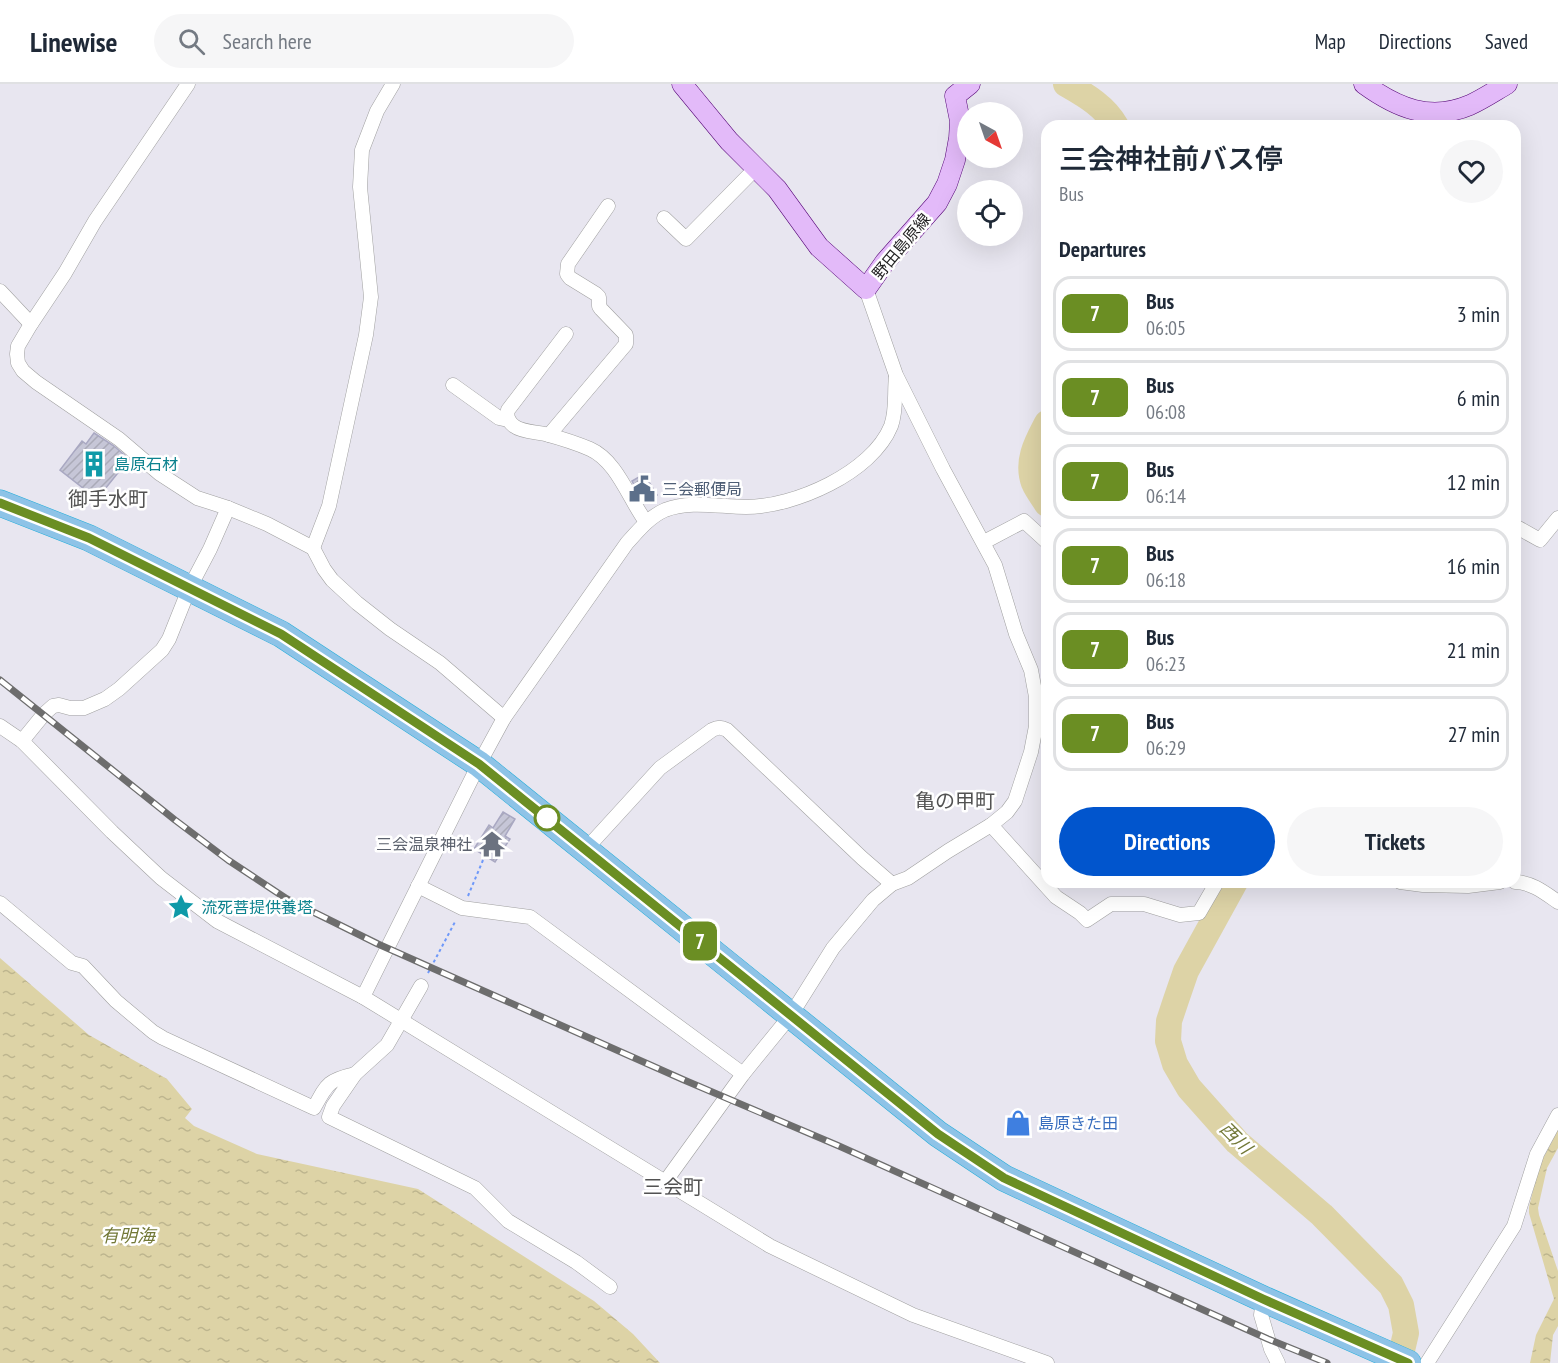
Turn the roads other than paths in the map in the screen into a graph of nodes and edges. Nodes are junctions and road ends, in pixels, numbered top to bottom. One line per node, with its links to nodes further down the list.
1 (188, 84): 13 (street)
2 (393, 84): 26 (street)
3 (682, 84): 8 (main road, 野田島原線)
4 (1364, 84): 7 (main road)
5 (1507, 84): 7 (main road)
6 (958, 88): 11 (main road, 野田島原線)
7 (1425, 119)
8 (756, 168): 10 (street); 11 (main road, 野田島原線)
9 (608, 206): 18 (street)
10 (664, 218)
11 (866, 289): 15 (street)
12 (0, 291): 13 (street)
13 (31, 324): 20 (street)
14 (566, 334): 17 (street)
15 (896, 375): 22 (street); 25 (street)
16 (453, 385): 17 (street)
17 (508, 420): 18 (street)
18 (549, 435): 22 (street)
19 (0, 503): 27 (highway)
20 (228, 508): 26 (street); 27 (street)
21 (1558, 518): 23 (street)
22 (646, 522): 28 (street)
23 (1521, 529)
24 (1041, 537): 25 (street)
25 (984, 542): 32 (street)
26 (313, 548): 28 (street)
27 (189, 589): 30 (street); 31 (highway)
28 (504, 718): 31 (street)
29 (0, 726): 30 (street)
30 (22, 741): 43 (street)
31 (479, 764): 33 (highway); 37 (street)
32 (991, 825): 34 (street); 36 (street)
33 (586, 849): 36 (street); 44 (highway)
34 (1041, 880)
35 (1521, 882): 40 (street)
36 (892, 884): 44 (street)
37 (418, 886): 43 (street); 47 (street)
38 (1048, 888): 39 (street)
39 (1214, 888)
40 (1558, 902)
41 (0, 903): 46 (street)
42 (421, 986): 45 (street)
43 (363, 997): 45 (street)
44 (791, 1015): 47 (street); 51 (highway)
45 (402, 1021): 46 (street); 49 (street)
46 (355, 1074): 50 (street)
47 (743, 1074): 49 (street)
48 (1558, 1115): 55 (street)
49 (664, 1182): 53 (street)
50 (610, 1287)
51 (1263, 1299): 52 (highway); 54 (street)
52 (1398, 1358)
53 (1047, 1363)
54 (1278, 1363)
55 (1427, 1363)

